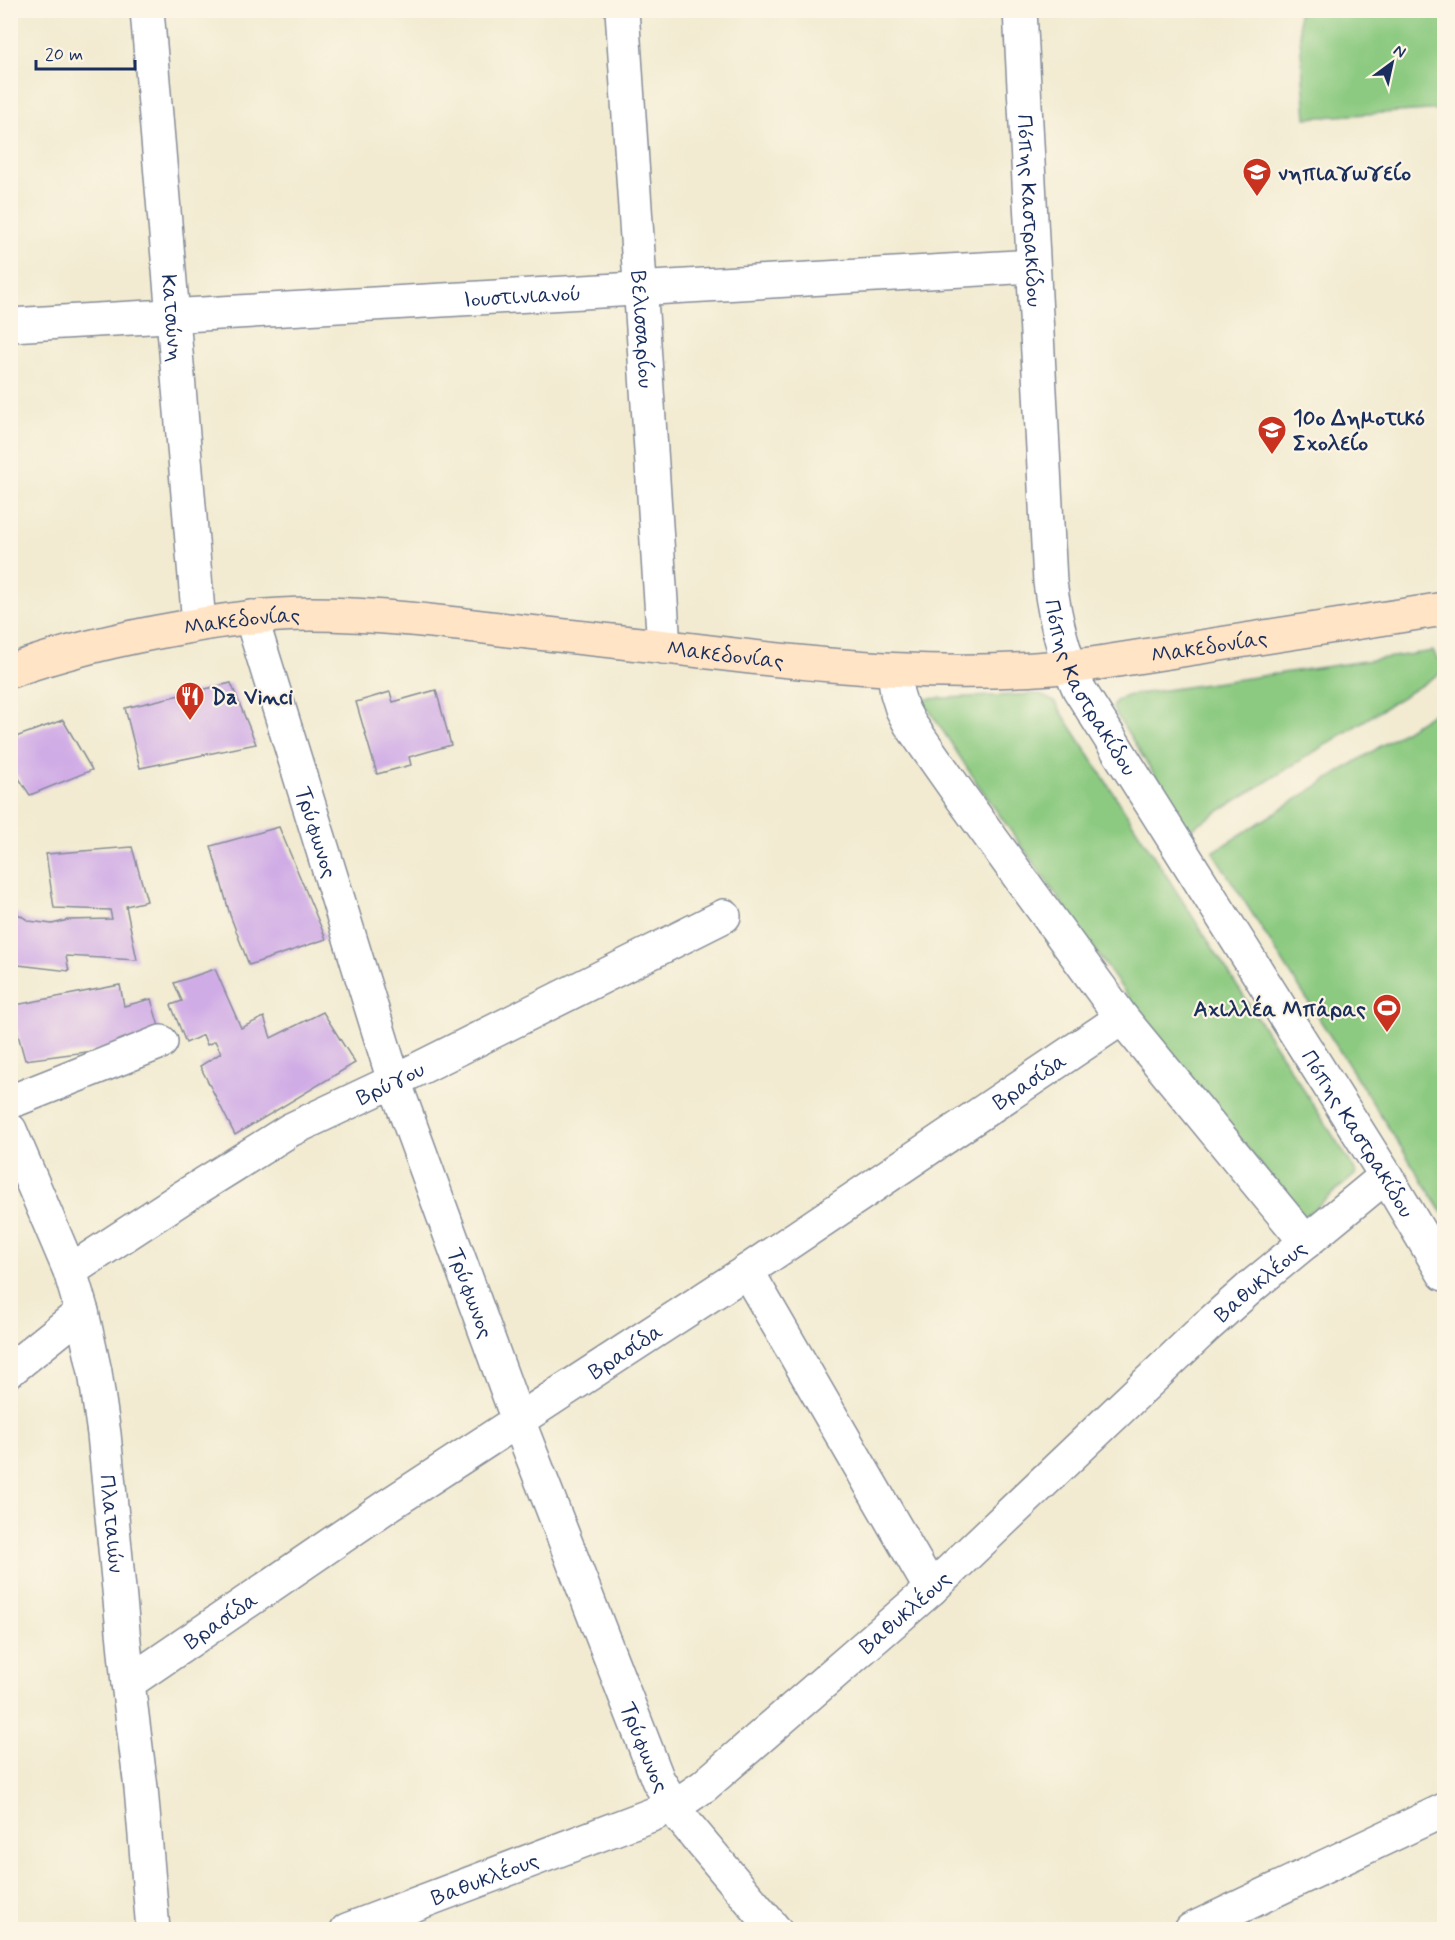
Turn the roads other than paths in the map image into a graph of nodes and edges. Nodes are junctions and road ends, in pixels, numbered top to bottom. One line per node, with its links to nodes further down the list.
1 (147, 10): 6 (street, Κατσώνη)
2 (622, 10): 5 (street, Βελισσαρίου)
3 (1020, 10): 4 (street, Πόπης Καστρακίδου)
4 (1033, 266): 5 (street, Ιουστινιανού); 12 (street, Πόπης Καστρακίδου)
5 (641, 288): 6 (street, Ιουστινιανού); 11 (street, Βελισσαρίου)
6 (172, 315): 7 (street, Ιουστινιανού); 10 (street, Κατσώνη)
7 (10, 325)
8 (1444, 609): 12 (street, Μακεδονίας)
9 (251, 617): 10 (street, Μακεδονίας); 11 (street, Μακεδονίας); 18 (street, Τρύφωνος)
10 (199, 624): 13 (street, Μακεδονίας)
11 (664, 647): 14 (street, Μακεδονίας)
12 (1069, 667): 14 (street, Μακεδονίας); 21 (street, Πόπης Καστρακίδου)
13 (10, 671)
14 (894, 671): 16 (street)
15 (724, 916): 18 (street, Βρύγου)
16 (1122, 1018): 22 (street); 24 (street, Βρασίδα)
17 (161, 1042): 19 (street)
18 (394, 1081): 23 (street, Βρύγου); 28 (street, Τρύφωνος)
19 (10, 1102)
20 (10, 1130): 23 (street, Πλαταιών)
21 (1386, 1176): 22 (street, Βαθυκλέους); 25 (street, Πόπης Καστρακίδου)
22 (1306, 1242): 29 (street, Βαθυκλέους)
23 (70, 1271): 26 (street, Πλαταιών)
24 (747, 1271): 28 (street, Βρασίδα); 29 (street)
25 (1444, 1274)
26 (82, 1312): 27 (street); 30 (street, Πλαταιών)
27 (10, 1370)
28 (518, 1420): 30 (street, Βρασίδα); 31 (street, Τρύφωνος)
29 (931, 1589): 31 (street, Βαθυκλέους)
30 (128, 1683): 33 (street, Πλαταιών)
31 (672, 1805): 34 (street, Βαθυκλέους); 35 (street, Τρύφωνος)
32 (1444, 1810): 36 (street)
33 (153, 1929)
34 (347, 1929)
35 (775, 1929)
36 (1191, 1929)

